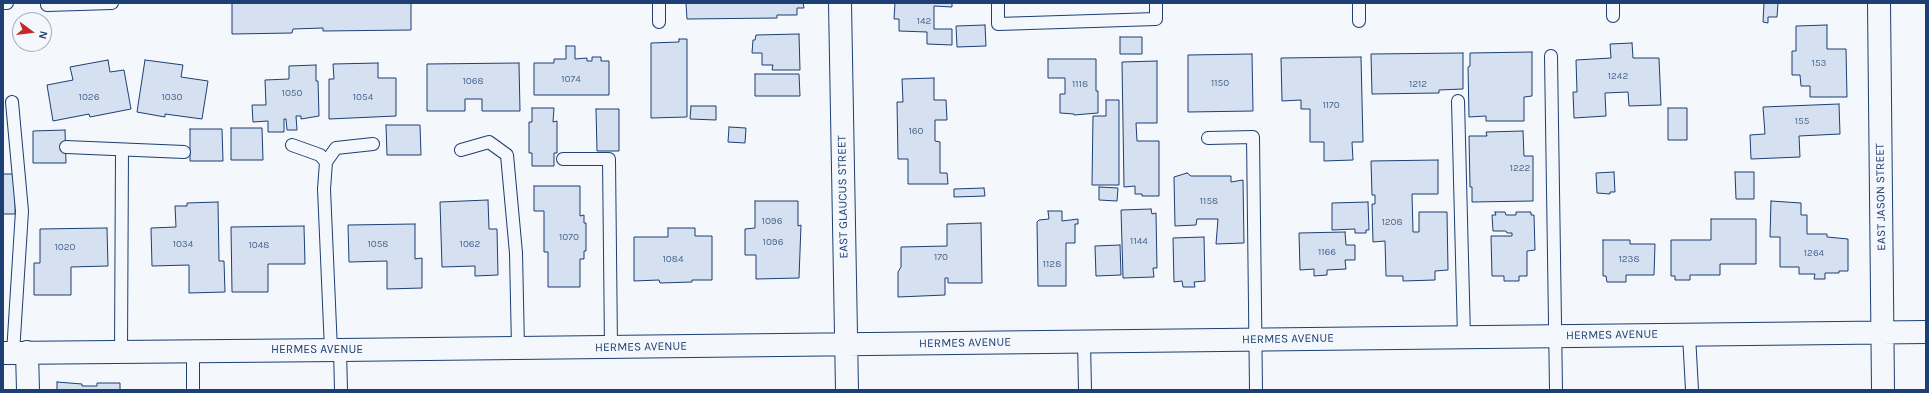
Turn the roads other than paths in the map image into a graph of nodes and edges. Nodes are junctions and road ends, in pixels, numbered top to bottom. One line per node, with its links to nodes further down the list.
1 (3, 3): 2 (lane)
2 (7, 3)
3 (47, 3): 4 (lane)
4 (112, 3)
5 (659, 3): 14 (lane)
6 (840, 3): 34 (street, EAST GLAUCUS STREET)
7 (998, 3): 8 (lane)
8 (1156, 3)
9 (1359, 3): 13 (lane)
10 (1613, 3): 12 (lane)
11 (1879, 3): 27 (street, EAST JASON STREET)
12 (1613, 16)
13 (1359, 21)
14 (659, 22)
15 (1551, 56): 30 (lane)
16 (1458, 101): 31 (lane)
17 (12, 102): 40 (lane)
18 (1208, 138): 32 (lane)
19 (373, 144): 26 (lane)
20 (292, 145): 26 (lane)
21 (66, 147): 22 (lane)
22 (122, 150): 24 (lane); 38 (lane)
23 (461, 150): 36 (lane)
24 (184, 152)
25 (563, 160): 35 (lane)
26 (326, 162): 37 (lane)
27 (1882, 332): 28 (street, HERMES AVENUE); 29 (street, HERMES AVENUE); 49 (street, EAST JASON STREET)
28 (1926, 332)
29 (1689, 334): 30 (street, HERMES AVENUE); 48 (lane)
30 (1556, 336): 31 (street, HERMES AVENUE); 47 (lane)
31 (1464, 337): 32 (street, HERMES AVENUE)
32 (1256, 340): 33 (street, HERMES AVENUE); 46 (lane)
33 (1084, 342): 34 (street, HERMES AVENUE); 45 (lane)
34 (846, 344): 35 (street, HERMES AVENUE); 44 (street, EAST GLAUCUS STREET)
35 (611, 347): 36 (street, HERMES AVENUE)
36 (518, 348): 37 (street, HERMES AVENUE)
37 (335, 350): 39 (street, HERMES AVENUE); 43 (lane)
38 (122, 351): 39 (street, HERMES AVENUE); 40 (street, HERMES AVENUE)
39 (193, 351): 42 (lane)
40 (14, 352): 41 (street)
41 (28, 390)
42 (194, 390)
43 (341, 390)
44 (846, 390)
45 (1085, 390)
46 (1256, 390)
47 (1556, 390)
48 (1692, 390)
49 (1883, 390)

